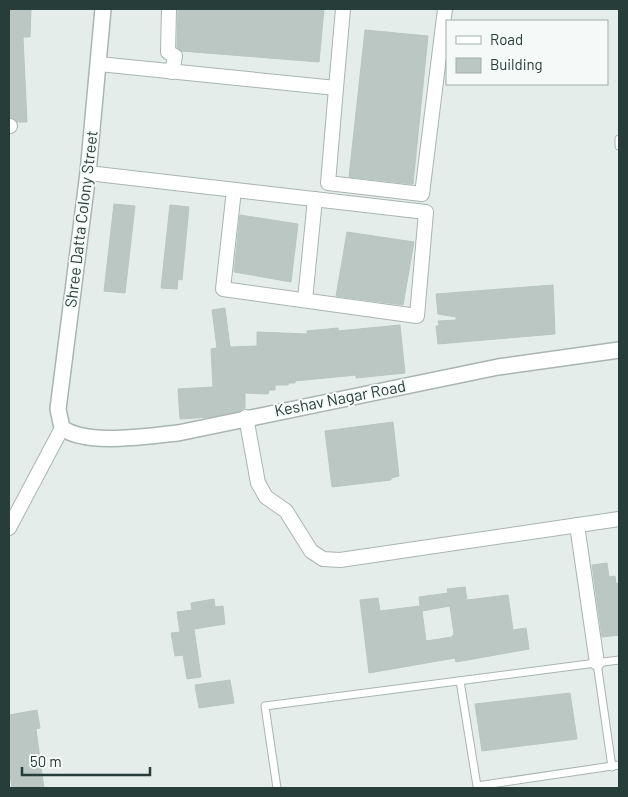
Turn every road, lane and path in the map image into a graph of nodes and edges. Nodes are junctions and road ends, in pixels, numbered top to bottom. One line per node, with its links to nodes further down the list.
1 (103, 9): 5 (street, Shree Datta Colony Street)
2 (169, 9): 6 (street)
3 (343, 9): 7 (street)
4 (445, 9): 7 (street)
5 (99, 64): 6 (street); 10 (street, Shree Datta Colony Street)
6 (172, 72): 7 (street)
7 (336, 88)
8 (619, 139): 9 (lane)
9 (619, 146)
10 (88, 173): 11 (street); 16 (street, Shree Datta Colony Street)
11 (234, 190): 12 (street); 13 (street)
12 (315, 199): 13 (street); 13 (street)
13 (305, 300)
14 (619, 350): 15 (street, Keshav Nagar Road)
15 (246, 417): 16 (street, Keshav Nagar Road); 18 (street)
16 (62, 428): 19 (street)
17 (619, 519): 18 (street)
18 (577, 525): 21 (street)
19 (9, 528)
20 (619, 660): 21 (lane)
21 (596, 663): 22 (lane); 23 (lane)
22 (460, 680): 23 (lane); 24 (lane)
23 (616, 766)
24 (277, 788)

